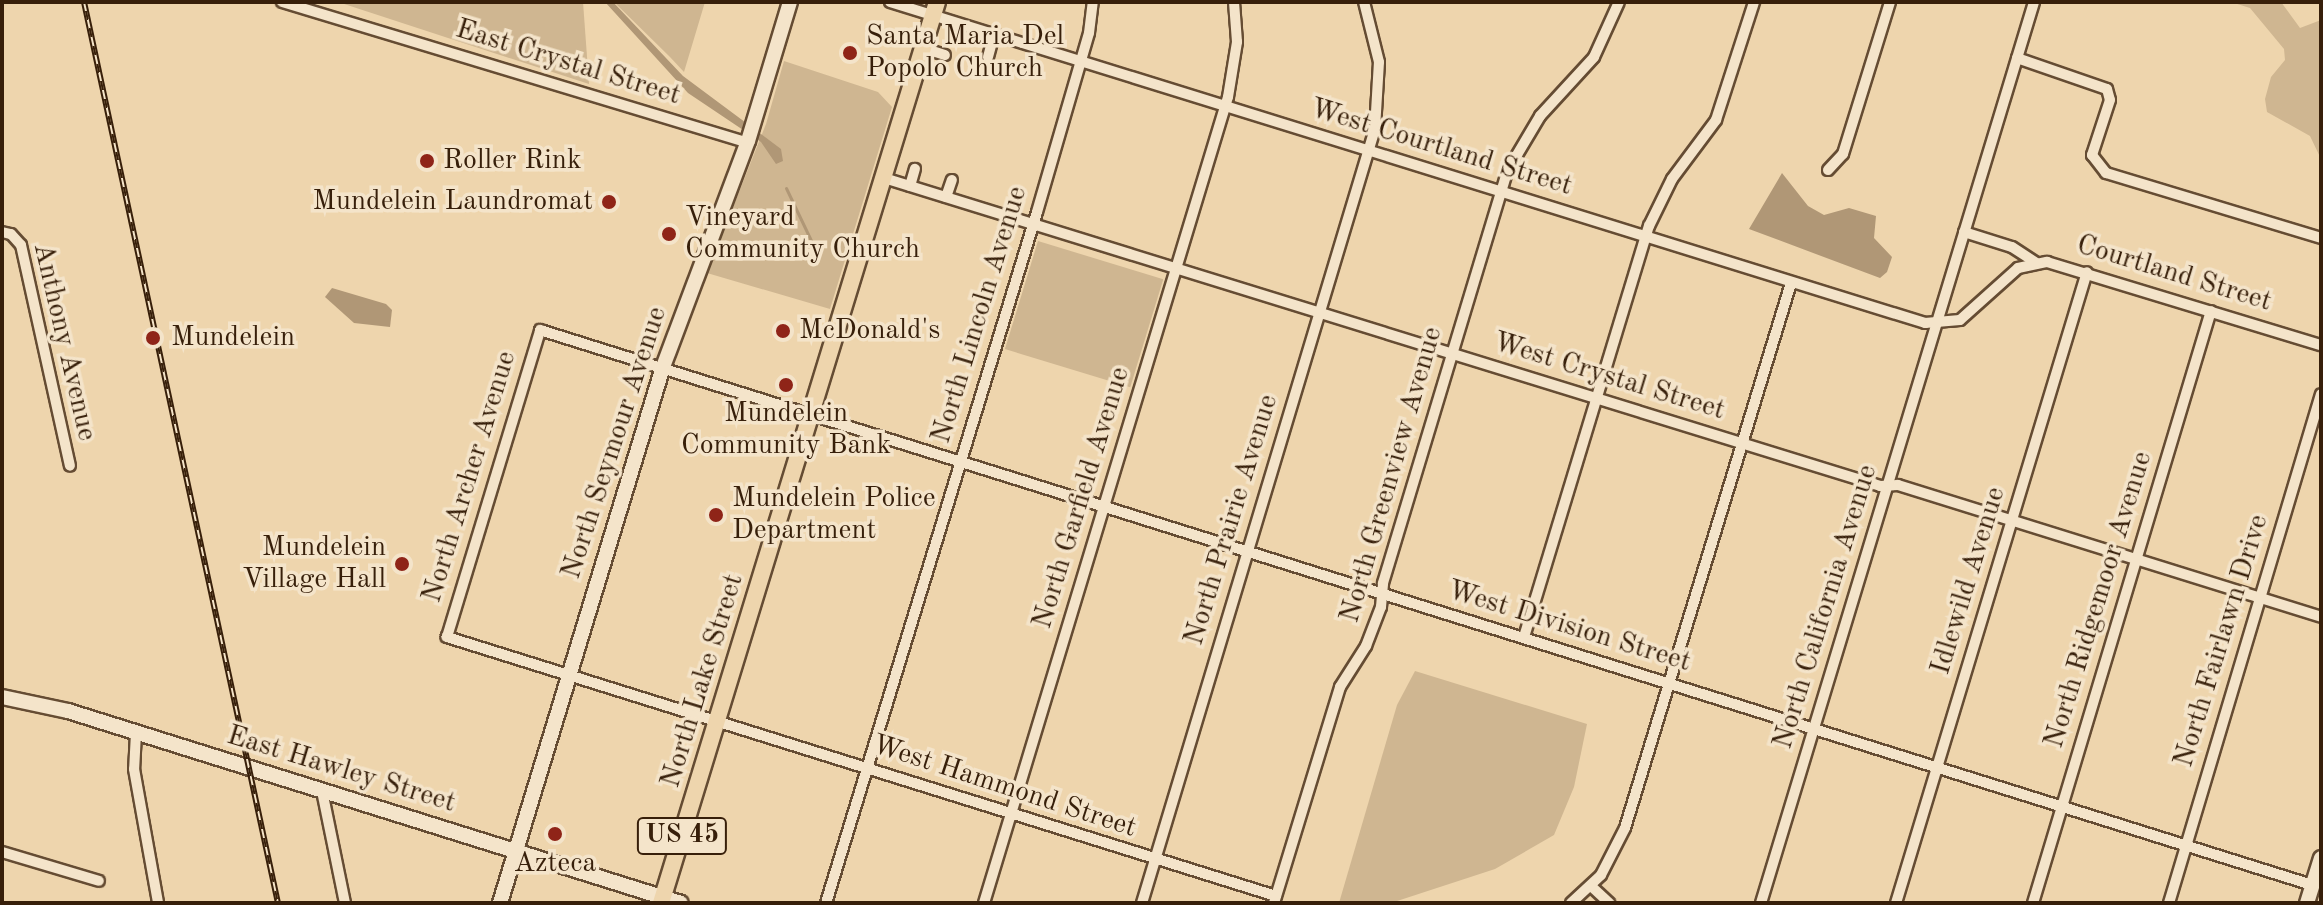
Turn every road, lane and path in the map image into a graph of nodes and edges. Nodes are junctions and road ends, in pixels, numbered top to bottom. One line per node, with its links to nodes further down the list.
1 (282, 2): 19 (street, East Crystal Street)
2 (790, 2): 19 (street, North Seymour Avenue)
3 (890, 2): 11 (street, West Courtland Street)
4 (1093, 2): 17 (street, North Lincoln Avenue)
5 (1234, 2): 18 (street, North Garfield Avenue)
6 (1364, 2): 20 (street, North Prairie Avenue)
7 (1619, 2): 26 (street, North Greenview Avenue)
8 (1754, 2): 31 (street)
9 (1890, 2): 22 (street)
10 (2034, 2): 16 (street, North California Avenue)
11 (935, 8): 12 (street, West Courtland Street); 13 (main road, North Lake Street / US 45)
12 (994, 34): 15 (street); 17 (street, West Courtland Street)
13 (923, 48): 14 (street); 23 (main road, North Lake Street / US 45)
14 (945, 55)
15 (988, 57)
16 (2017, 58): 30 (street, North California Avenue); 32 (street)
17 (1081, 62): 18 (street, West Courtland Street); 28 (street, North Lincoln Avenue)
18 (1225, 106): 20 (street, West Courtland Street); 34 (street, North Garfield Avenue)
19 (747, 142): 43 (street, North Seymour Avenue)
20 (1369, 151): 26 (street, West Courtland Street); 38 (street, North Prairie Avenue)
21 (915, 169): 25 (street)
22 (1828, 170)
23 (884, 178): 25 (street, West Crystal Street); 46 (main road, North Lake Street / US 45)
24 (952, 180): 27 (street)
25 (910, 186): 27 (street, West Crystal Street)
26 (1500, 191): 31 (street, West Courtland Street); 42 (street, North Greenview Avenue)
27 (946, 197): 28 (street, West Crystal Street)
28 (1034, 225): 34 (street, West Crystal Street); 48 (street, North Lincoln Avenue)
29 (5, 232): 49 (street, Anthony Avenue)
30 (1964, 232): 33 (street); 39 (street, North California Avenue)
31 (1646, 236): 36 (street, West Courtland Street); 45 (street)
32 (2321, 238)
33 (2037, 263): 35 (street, Courtland Street); 39 (street, Courtland Street)
34 (1177, 268): 38 (street, West Crystal Street); 51 (street, North Garfield Avenue)
35 (2087, 272): 37 (street, Courtland Street); 52 (street, Idlewild Avenue)
36 (1791, 283): 39 (street, West Courtland Street); 47 (street)
37 (2211, 311): 41 (street, Courtland Street); 54 (street, North Ridgemoor Avenue)
38 (1321, 312): 42 (street, West Crystal Street); 53 (street, North Prairie Avenue)
39 (1936, 324): 50 (street, North California Avenue)
40 (540, 330): 43 (street, West Division Street); 58 (street, North Archer Avenue)
41 (2321, 345)
42 (1452, 353): 45 (street, West Crystal Street); 55 (street, North Greenview Avenue)
43 (663, 367): 46 (street, West Division Street); 60 (street, North Seymour Avenue)
44 (2321, 394): 56 (street, North Fairlawn Drive)
45 (1597, 398): 47 (street, West Crystal Street); 59 (street)
46 (812, 413): 48 (street, West Division Street); 63 (main road, North Lake Street / US 45)
47 (1742, 443): 50 (street, West Crystal Street); 61 (street)
48 (960, 461): 51 (street, West Division Street); 66 (street, North Lincoln Avenue)
49 (70, 466)
50 (1888, 485): 52 (street, West Crystal Street); 64 (street, North California Avenue)
51 (1104, 507): 53 (street, West Division Street); 70 (street, North Garfield Avenue)
52 (2012, 520): 54 (street, West Crystal Street); 67 (street, Idlewild Avenue)
53 (1248, 552): 55 (street, West Division Street); 75 (street, North Prairie Avenue)
54 (2136, 559): 56 (street, West Crystal Street); 69 (street, North Ridgemoor Avenue)
55 (1382, 594): 59 (street, West Division Street); 79 (street, North Greenview Avenue)
56 (2259, 598): 57 (street, West Crystal Street); 71 (street, North Fairlawn Drive)
57 (2321, 617)
58 (447, 637): 60 (street, West Hammond Street)
59 (1524, 637): 61 (street, West Division Street)
60 (569, 674): 63 (street, West Hammond Street); 73 (street, North Seymour Avenue)
61 (1669, 683): 64 (street, West Division Street); 78 (street)
62 (2, 697): 65 (street, East Hawley Street)
63 (718, 722): 66 (street, West Hammond Street); 80 (main road, North Lake Street / US 45)
64 (1815, 729): 67 (street, West Division Street); 90 (street, North California Avenue)
65 (136, 733): 68 (street, East Hawley Street); 81 (street)
66 (867, 768): 70 (street, West Hammond Street); 85 (street, North Lincoln Avenue)
67 (1937, 768): 69 (street, West Division Street); 91 (street, Idlewild Avenue)
68 (322, 791): 73 (street, East Hawley Street); 82 (street)
69 (2062, 807): 71 (street, West Division Street); 92 (street, North Ridgemoor Avenue)
70 (1011, 814): 75 (street, West Hammond Street); 86 (street, North Garfield Avenue)
71 (2186, 846): 77 (street, West Division Street); 93 (street, North Fairlawn Drive)
72 (2, 852): 76 (street)
73 (515, 852): 80 (street, East Hawley Street); 83 (street, North Seymour Avenue)
74 (2321, 858): 77 (street)
75 (1155, 860): 79 (street, West Hammond Street); 87 (street, North Prairie Avenue)
76 (99, 881)
77 (2312, 885): 94 (street)
78 (1591, 886): 88 (street); 89 (street)
79 (1275, 899)
80 (662, 900): 84 (street, East Hawley Street)
81 (158, 903)
82 (345, 903)
83 (500, 903)
84 (681, 903)
85 (826, 903)
86 (984, 903)
87 (1142, 903)
88 (1571, 903)
89 (1609, 903)
90 (1761, 903)
91 (1896, 903)
92 (2033, 903)
93 (2169, 903)
94 (2307, 903)

